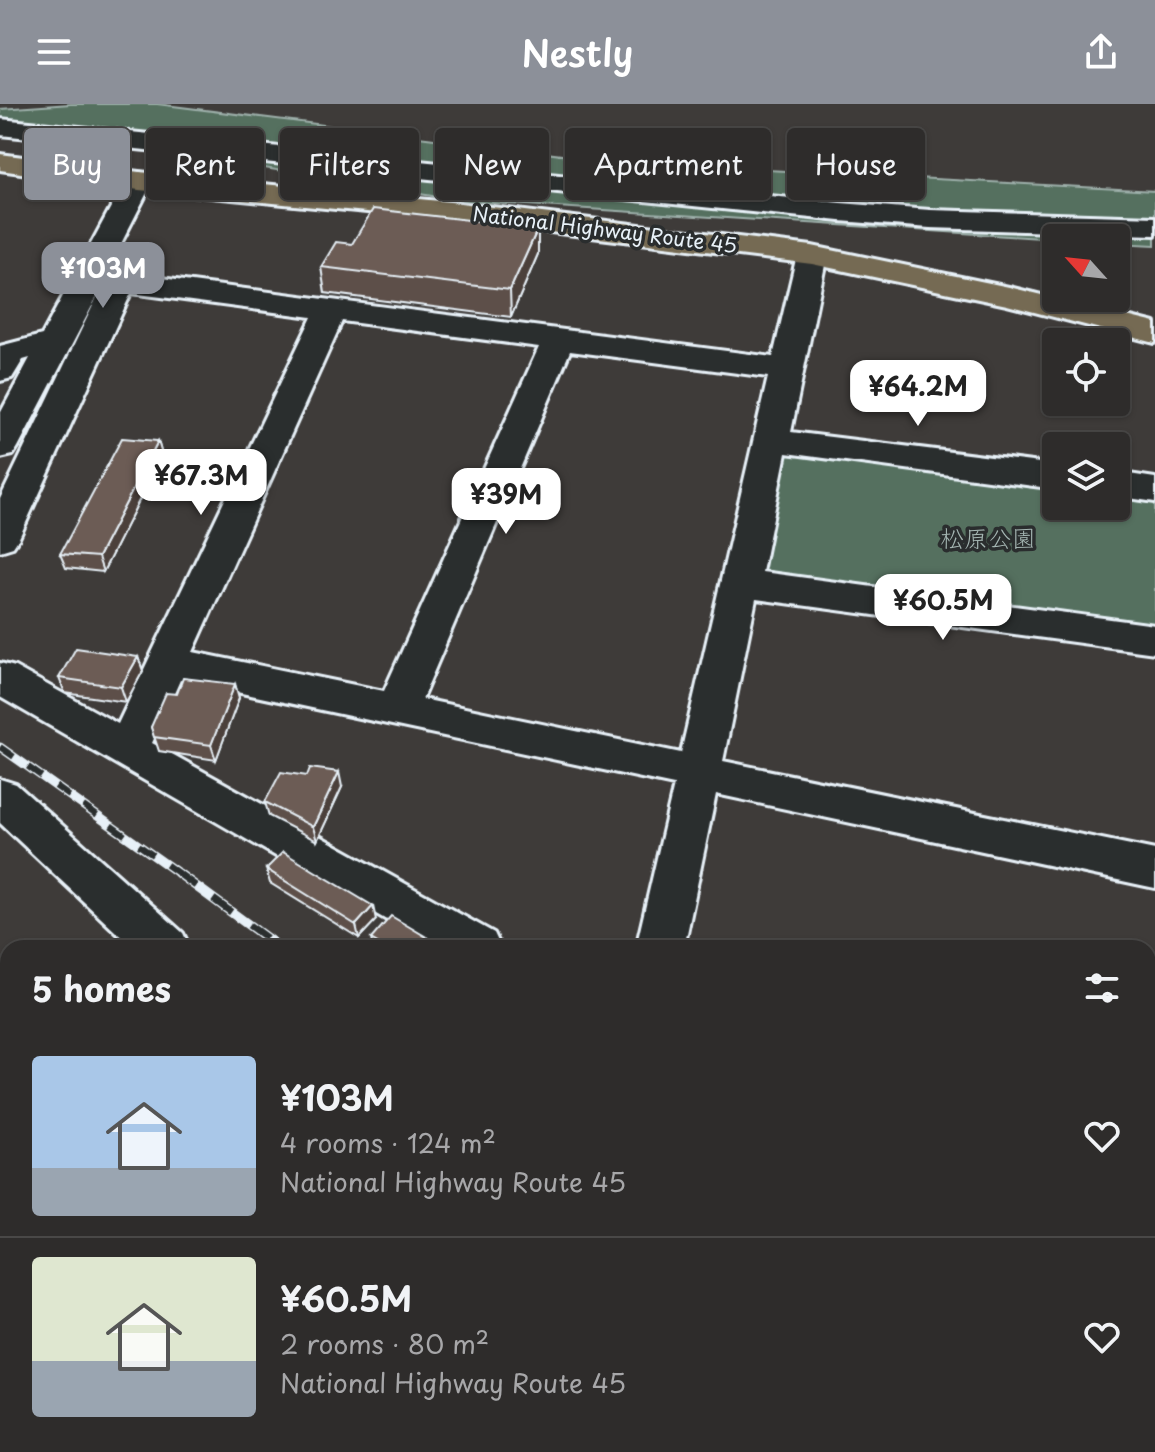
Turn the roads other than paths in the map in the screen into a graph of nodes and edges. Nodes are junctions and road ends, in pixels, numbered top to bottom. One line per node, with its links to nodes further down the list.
1 (0, 127): 4 (street)
2 (0, 162): 3 (highway, National Highway Route 45)
3 (139, 181): 5 (highway, National Highway Route 45); 6 (street)
4 (1155, 226)
5 (812, 255): 8 (highway, National Highway Route 45); 11 (street)
6 (104, 280): 7 (street); 10 (street); 18 (street)
7 (331, 310): 9 (street); 21 (street)
8 (1155, 333)
9 (559, 339): 11 (street); 23 (street)
10 (54, 342): 12 (street); 14 (street)
11 (787, 369): 13 (street)
12 (0, 371)
13 (771, 440): 15 (street); 19 (street)
14 (0, 447)
15 (1042, 475)
16 (1130, 486): 17 (street)
17 (1155, 490)
18 (0, 538)
19 (740, 583): 20 (street); 25 (street)
20 (1155, 639)
21 (168, 662): 23 (street); 24 (street)
22 (0, 678): 24 (street)
23 (397, 709): 25 (street)
24 (127, 750): 29 (street)
25 (698, 774): 27 (street); 30 (street)
26 (0, 796): 28 (street)
27 (1155, 869)
28 (157, 940)
29 (463, 940)
30 (662, 940)

